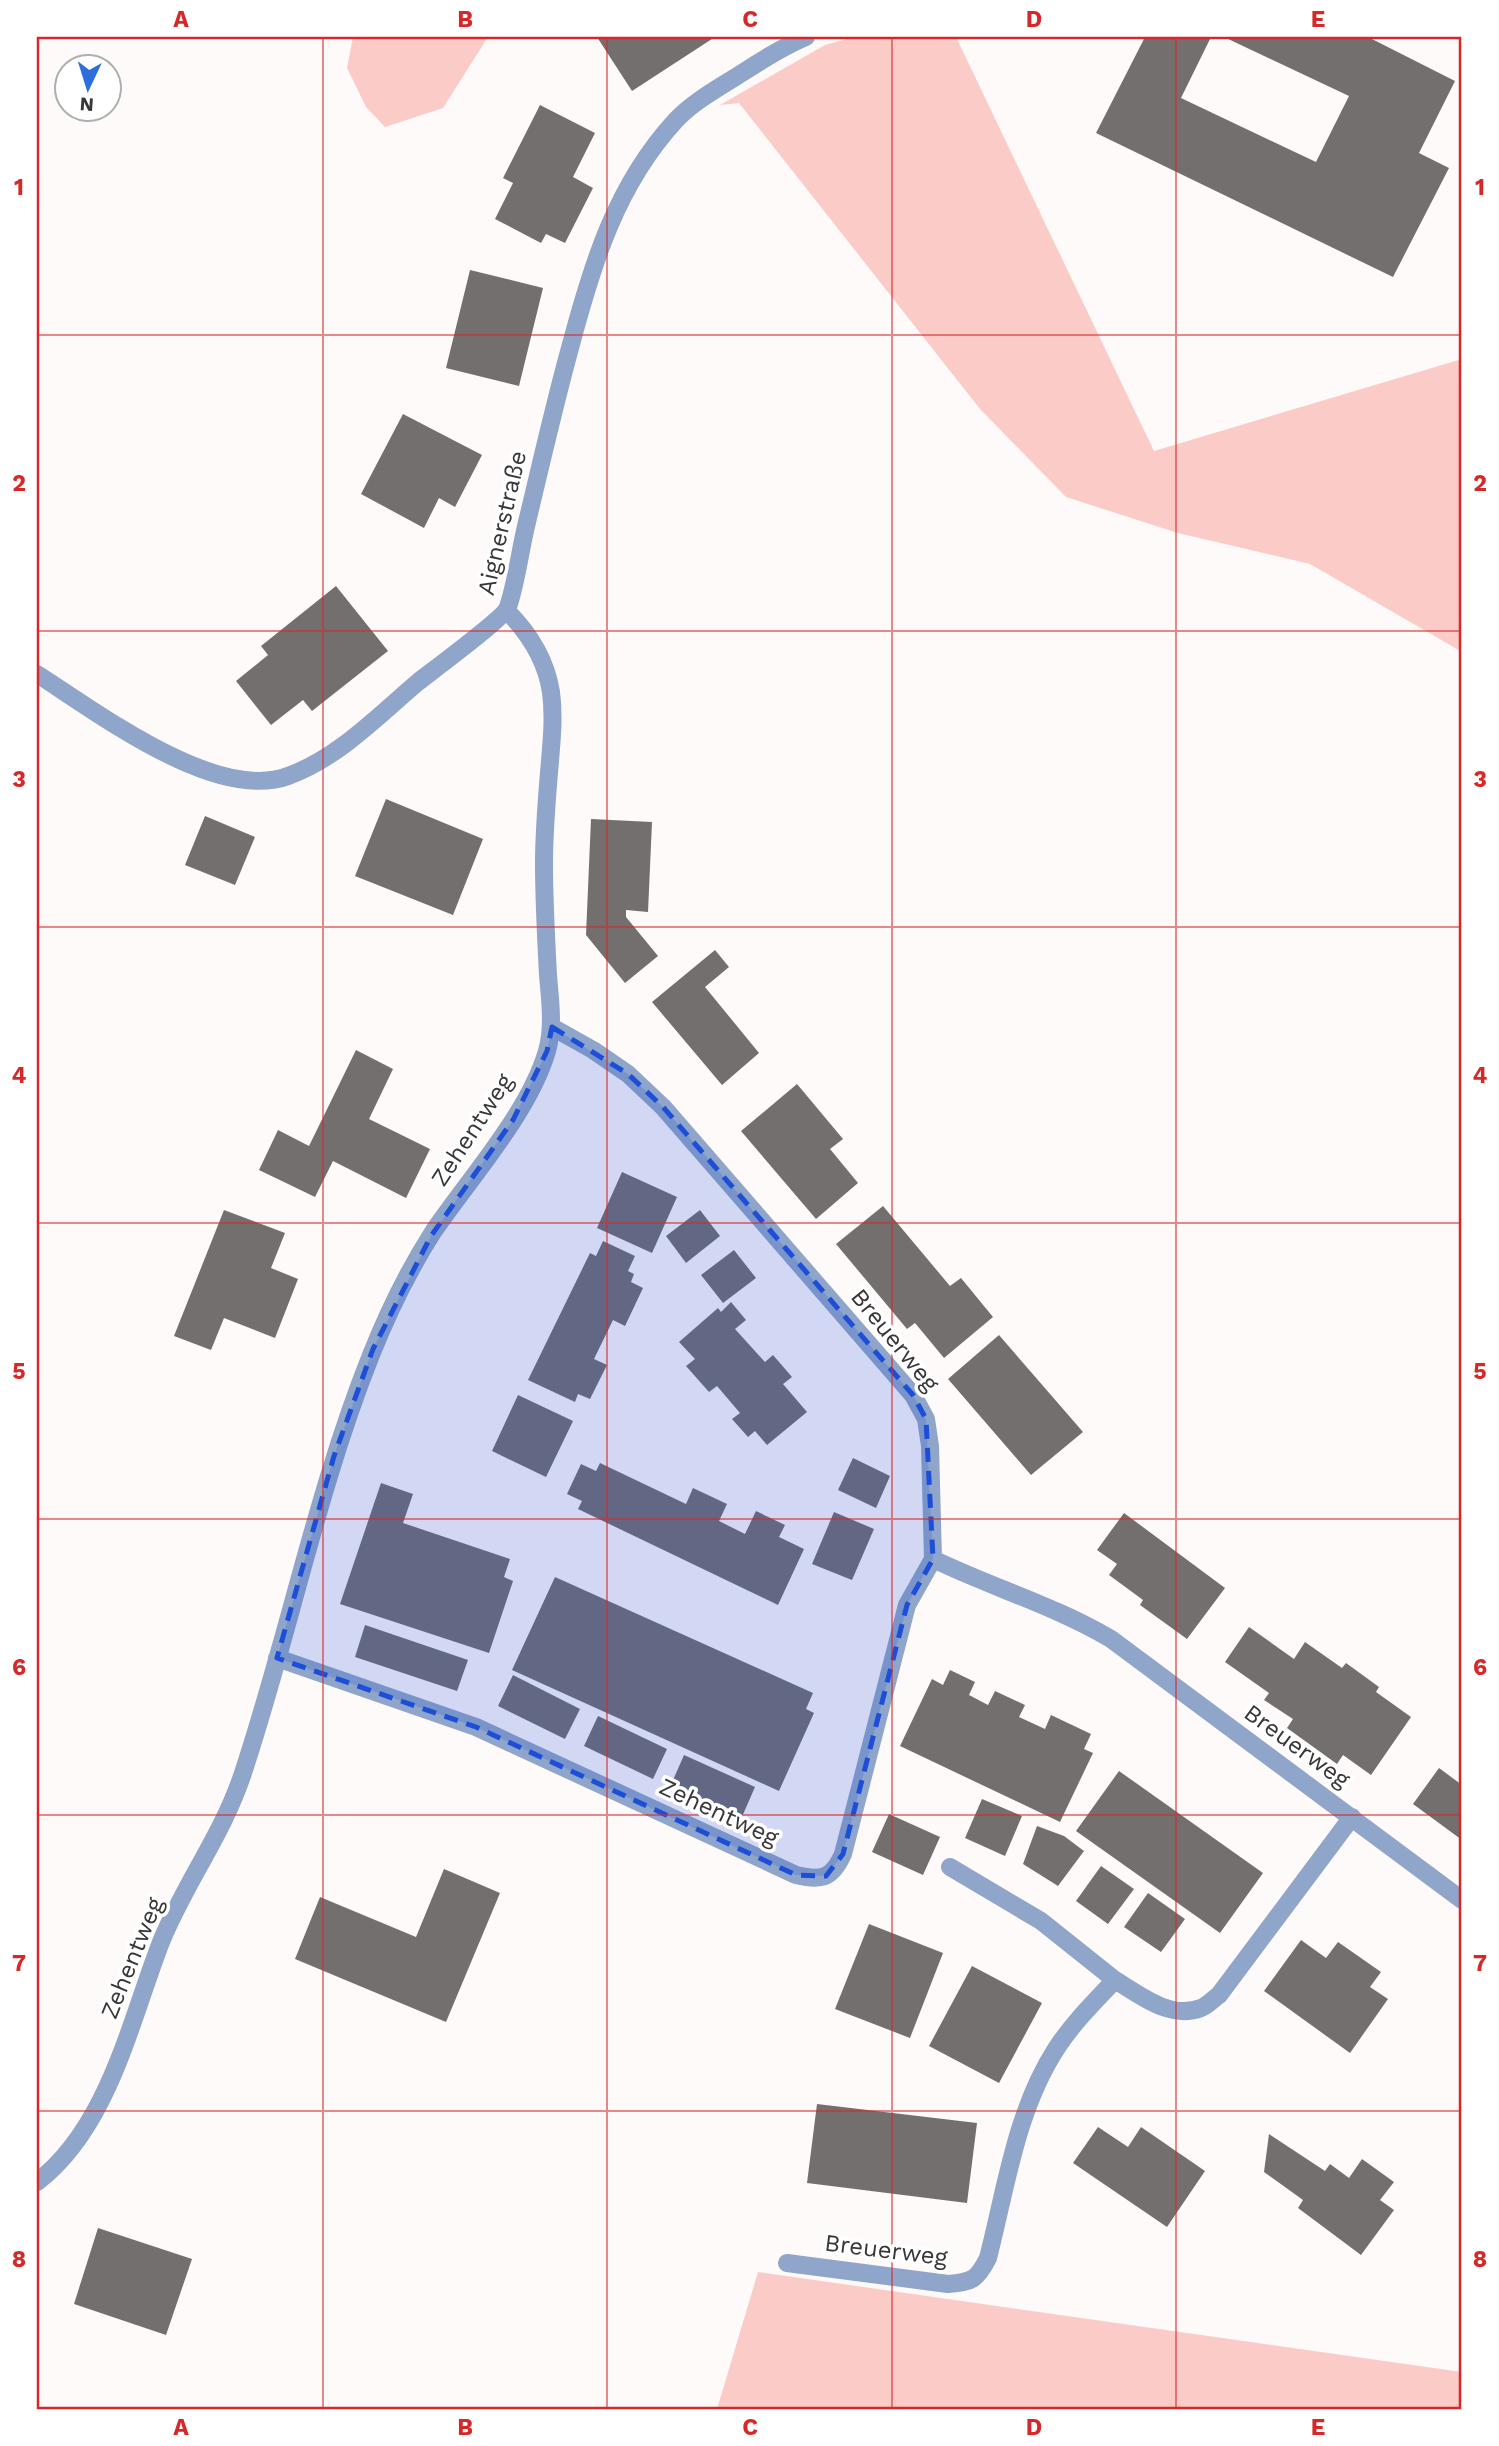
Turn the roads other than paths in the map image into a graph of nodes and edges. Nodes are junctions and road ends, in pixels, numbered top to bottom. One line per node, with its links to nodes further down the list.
1 (806, 37): 2 (street, Aignerstraße)
2 (507, 611): 3 (street, Aignerstraße); 4 (street, Zehentweg)
3 (37, 674)
4 (552, 1027): 5 (street, Breuerweg); 6 (street, Zehentweg)
5 (933, 1559): 6 (street, Zehentweg); 7 (street, Breuerweg)
6 (277, 1658): 11 (street, Zehentweg)
7 (1352, 1817): 9 (street, Breuerweg); 10 (street, Breuerweg)
8 (950, 1867): 10 (street)
9 (1462, 1900)
10 (1115, 1980): 12 (street, Breuerweg)
11 (37, 2182)
12 (787, 2263)

